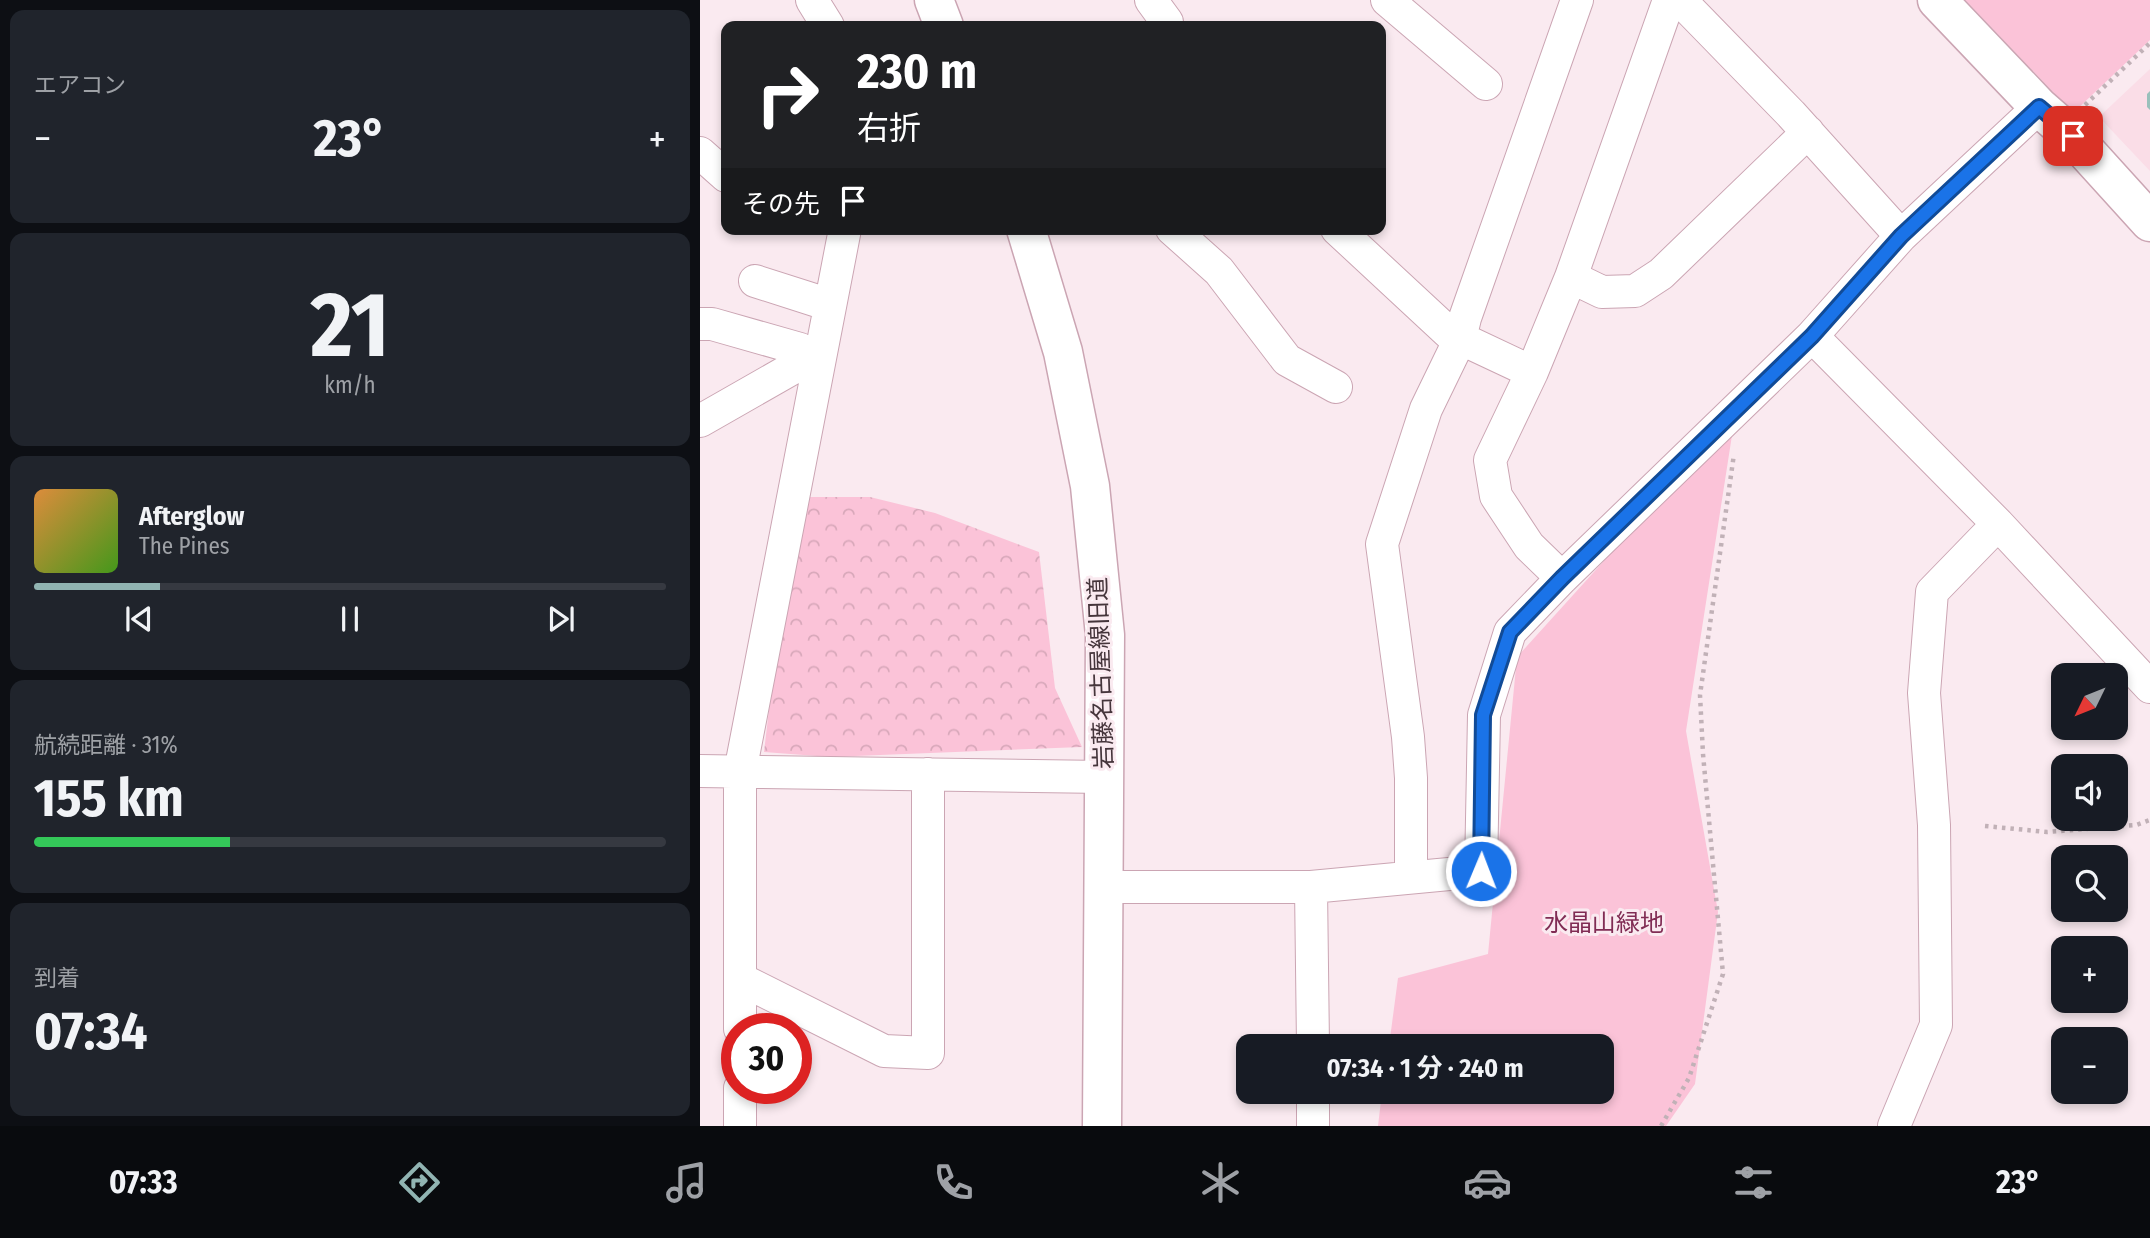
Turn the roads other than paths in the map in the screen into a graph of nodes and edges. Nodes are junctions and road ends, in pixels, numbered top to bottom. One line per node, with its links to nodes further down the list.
1 (813, 0): 8 (street)
2 (934, 0): 9 (street)
3 (1387, 0): 10 (street)
4 (1577, 0): 26 (street)
5 (1669, 0): 21 (street)
6 (1680, 0): 12 (street)
7 (1937, 0): 11 (street)
8 (825, 21)
9 (942, 21)
10 (1486, 84)
11 (2057, 110): 15 (street); 20 (street)
12 (1808, 132): 20 (street); 21 (street)
13 (700, 153): 14 (street)
14 (721, 172)
15 (2150, 222)
16 (840, 235): 23 (street)
17 (1035, 235): 37 (street, 岩藤名古屋線旧道)
18 (1179, 235): 29 (street)
19 (1343, 235): 26 (street)
20 (1901, 236): 25 (street)
21 (1570, 277): 28 (street)
22 (755, 281): 23 (street)
23 (830, 305): 27 (street)
24 (700, 324): 27 (street)
25 (1812, 336): 31 (street); 32 (street)
26 (1460, 339): 28 (street); 38 (street)
27 (817, 354): 30 (street); 35 (street)
28 (1532, 372): 32 (street)
29 (1336, 387)
30 (700, 421)
31 (1998, 524): 33 (street); 49 (street)
32 (1562, 578): 38 (street)
33 (2150, 687)
34 (700, 771): 35 (street)
35 (740, 772): 36 (street); 41 (street)
36 (928, 774): 37 (street); 41 (street)
37 (1104, 777): 39 (street, 岩藤名古屋線旧道)
38 (1411, 877): 40 (street)
39 (1104, 887): 40 (street); 47 (street, 岩藤名古屋線旧道)
40 (1311, 887): 43 (street)
41 (740, 979): 42 (street)
42 (740, 1013)
43 (1312, 1034)
44 (740, 1104): 46 (street)
45 (1313, 1104): 48 (street)
46 (740, 1126)
47 (1102, 1126)
48 (1313, 1126)
49 (1894, 1126)

